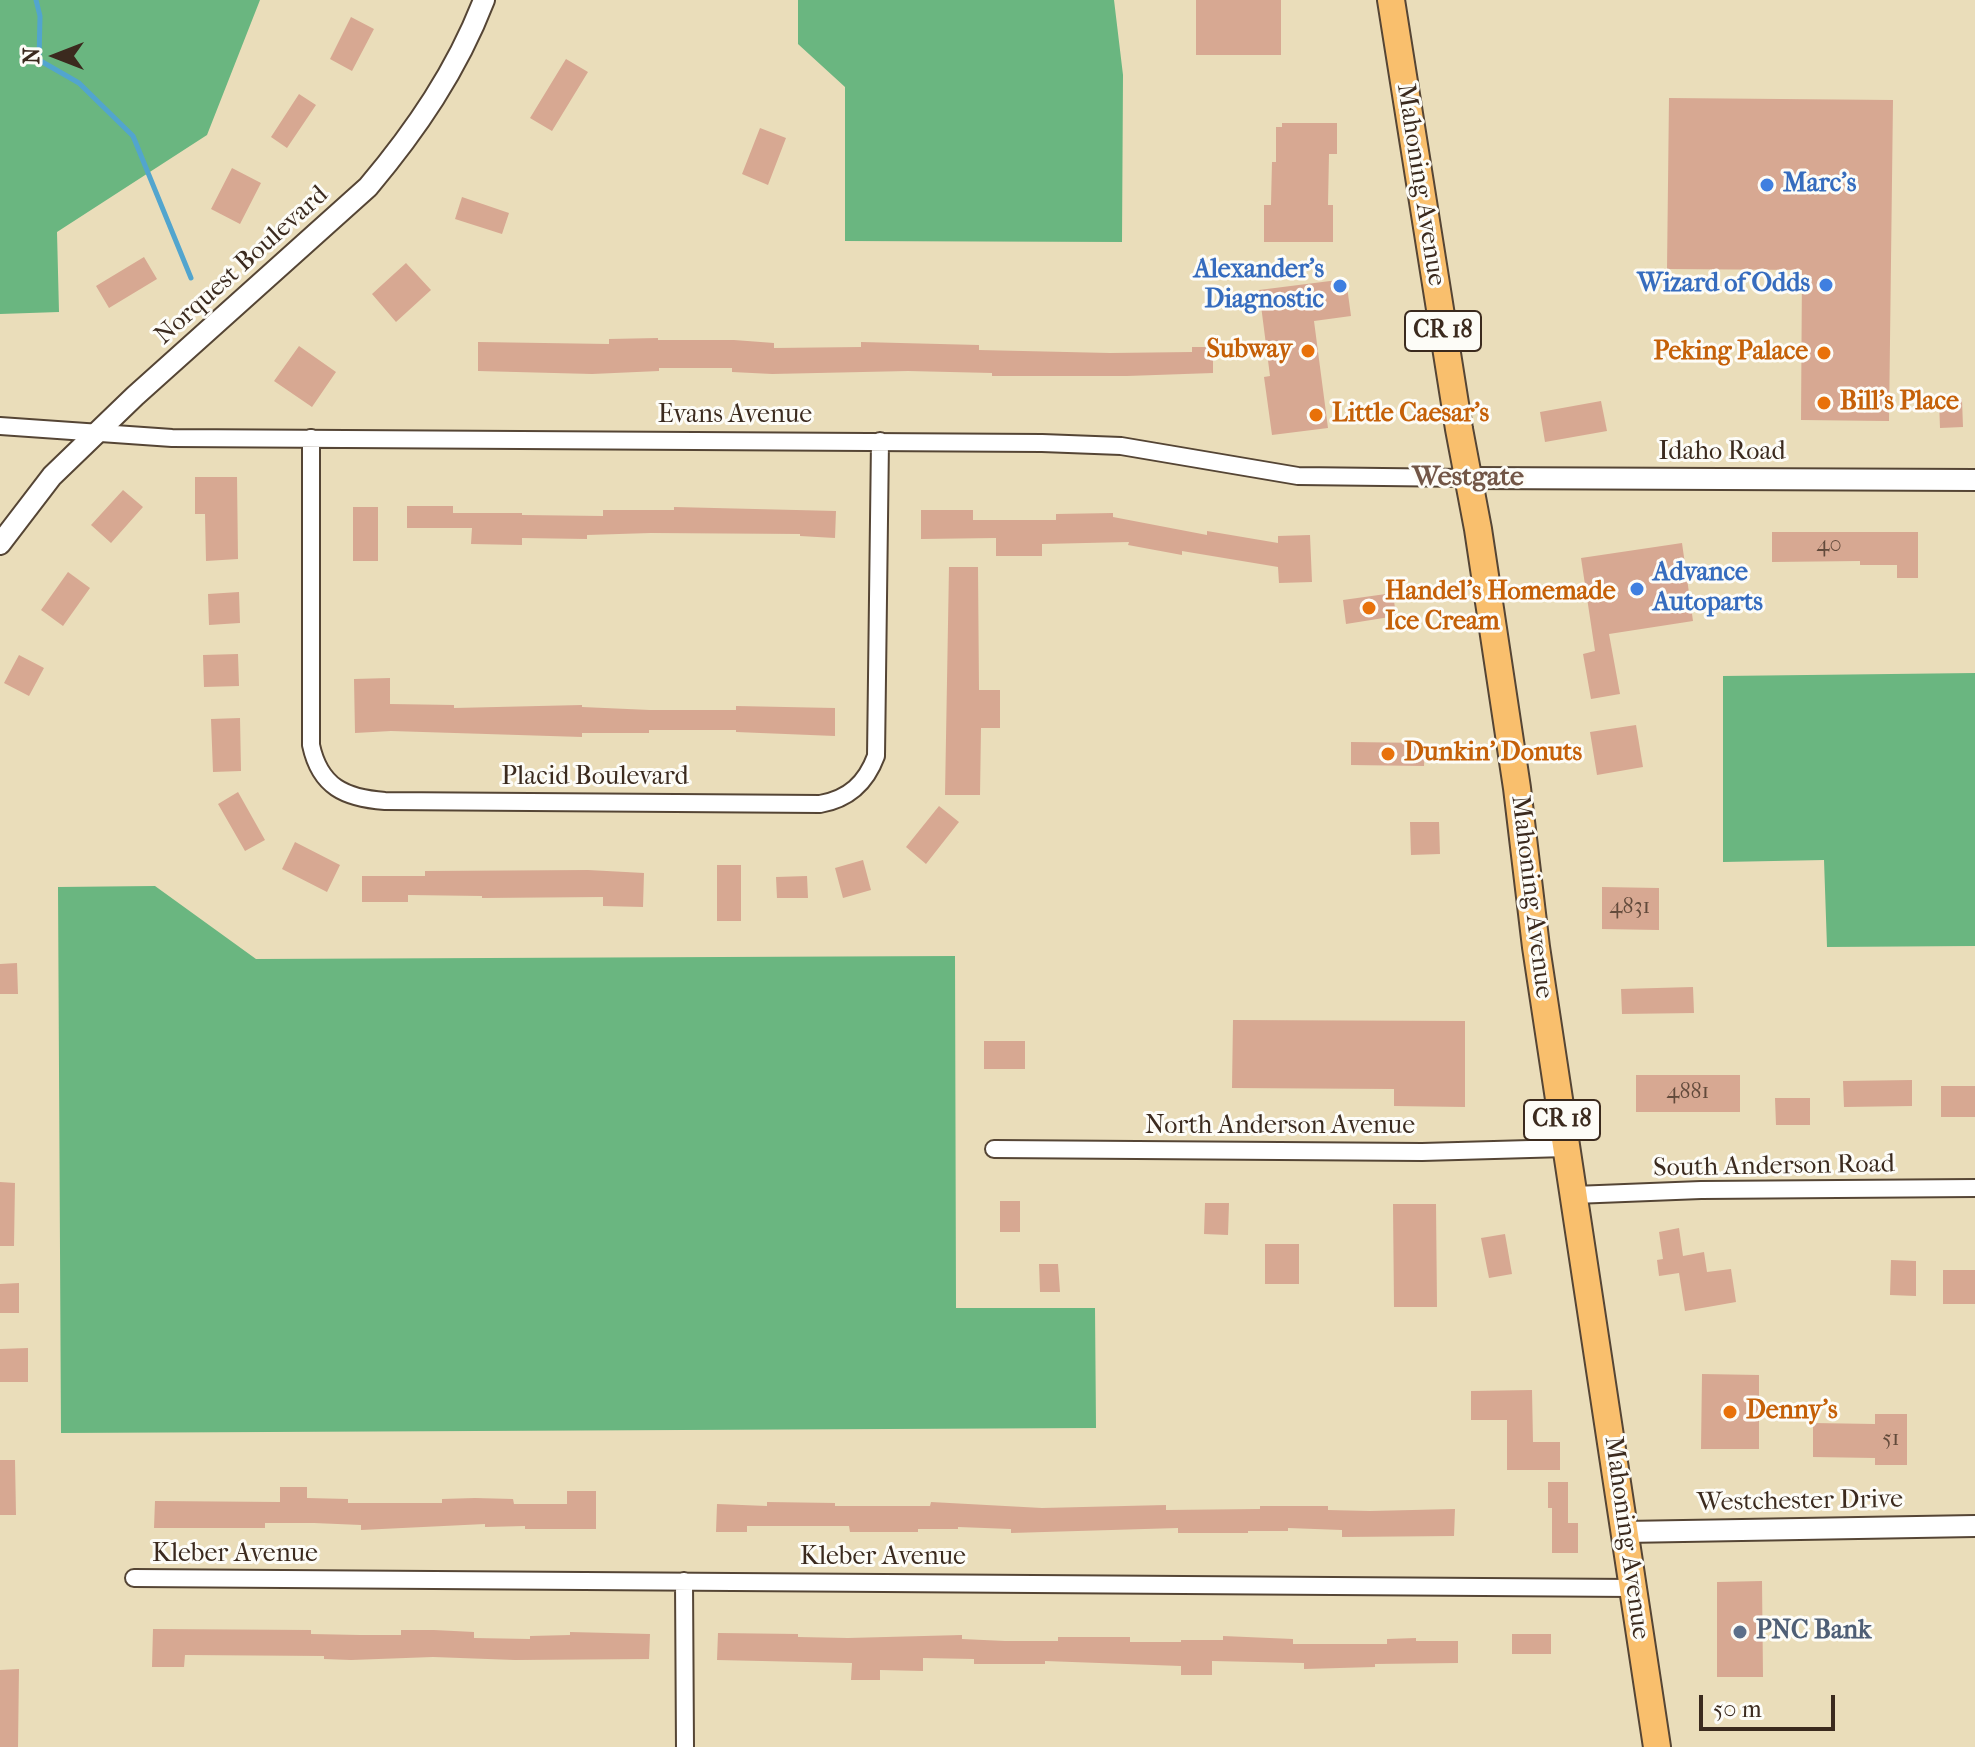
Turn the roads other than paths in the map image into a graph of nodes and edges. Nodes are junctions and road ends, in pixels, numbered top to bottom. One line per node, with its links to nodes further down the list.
1 (484, 0): 4 (street, Norquest Boulevard)
2 (1391, 0): 7 (main road, Mahoning Avenue / CR 18)
3 (0, 426): 4 (street, Evans Avenue)
4 (98, 432): 5 (street, Evans Avenue); 9 (street, Norquest Boulevard)
5 (311, 438): 6 (street, Evans Avenue); 6 (street, Placid Boulevard)
6 (880, 441): 7 (street, Evans Avenue)
7 (1468, 478): 8 (street, Idaho Road); 10 (main road, Mahoning Avenue / CR 18)
8 (1975, 480)
9 (0, 544)
10 (1566, 1148): 11 (street, North Anderson Avenue); 13 (main road, Mahoning Avenue / CR 18)
11 (994, 1149)
12 (1975, 1188): 13 (street, South Anderson Road)
13 (1574, 1195): 15 (main road, Mahoning Avenue / CR 18)
14 (1975, 1526): 15 (street, Westchester Drive)
15 (1625, 1532): 18 (main road, Mahoning Avenue / CR 18)
16 (134, 1578): 17 (street, Kleber Avenue)
17 (684, 1581): 18 (street, Kleber Avenue); 19 (street)
18 (1633, 1588): 20 (main road, Mahoning Avenue / CR 18)
19 (685, 1747)
20 (1657, 1747)

